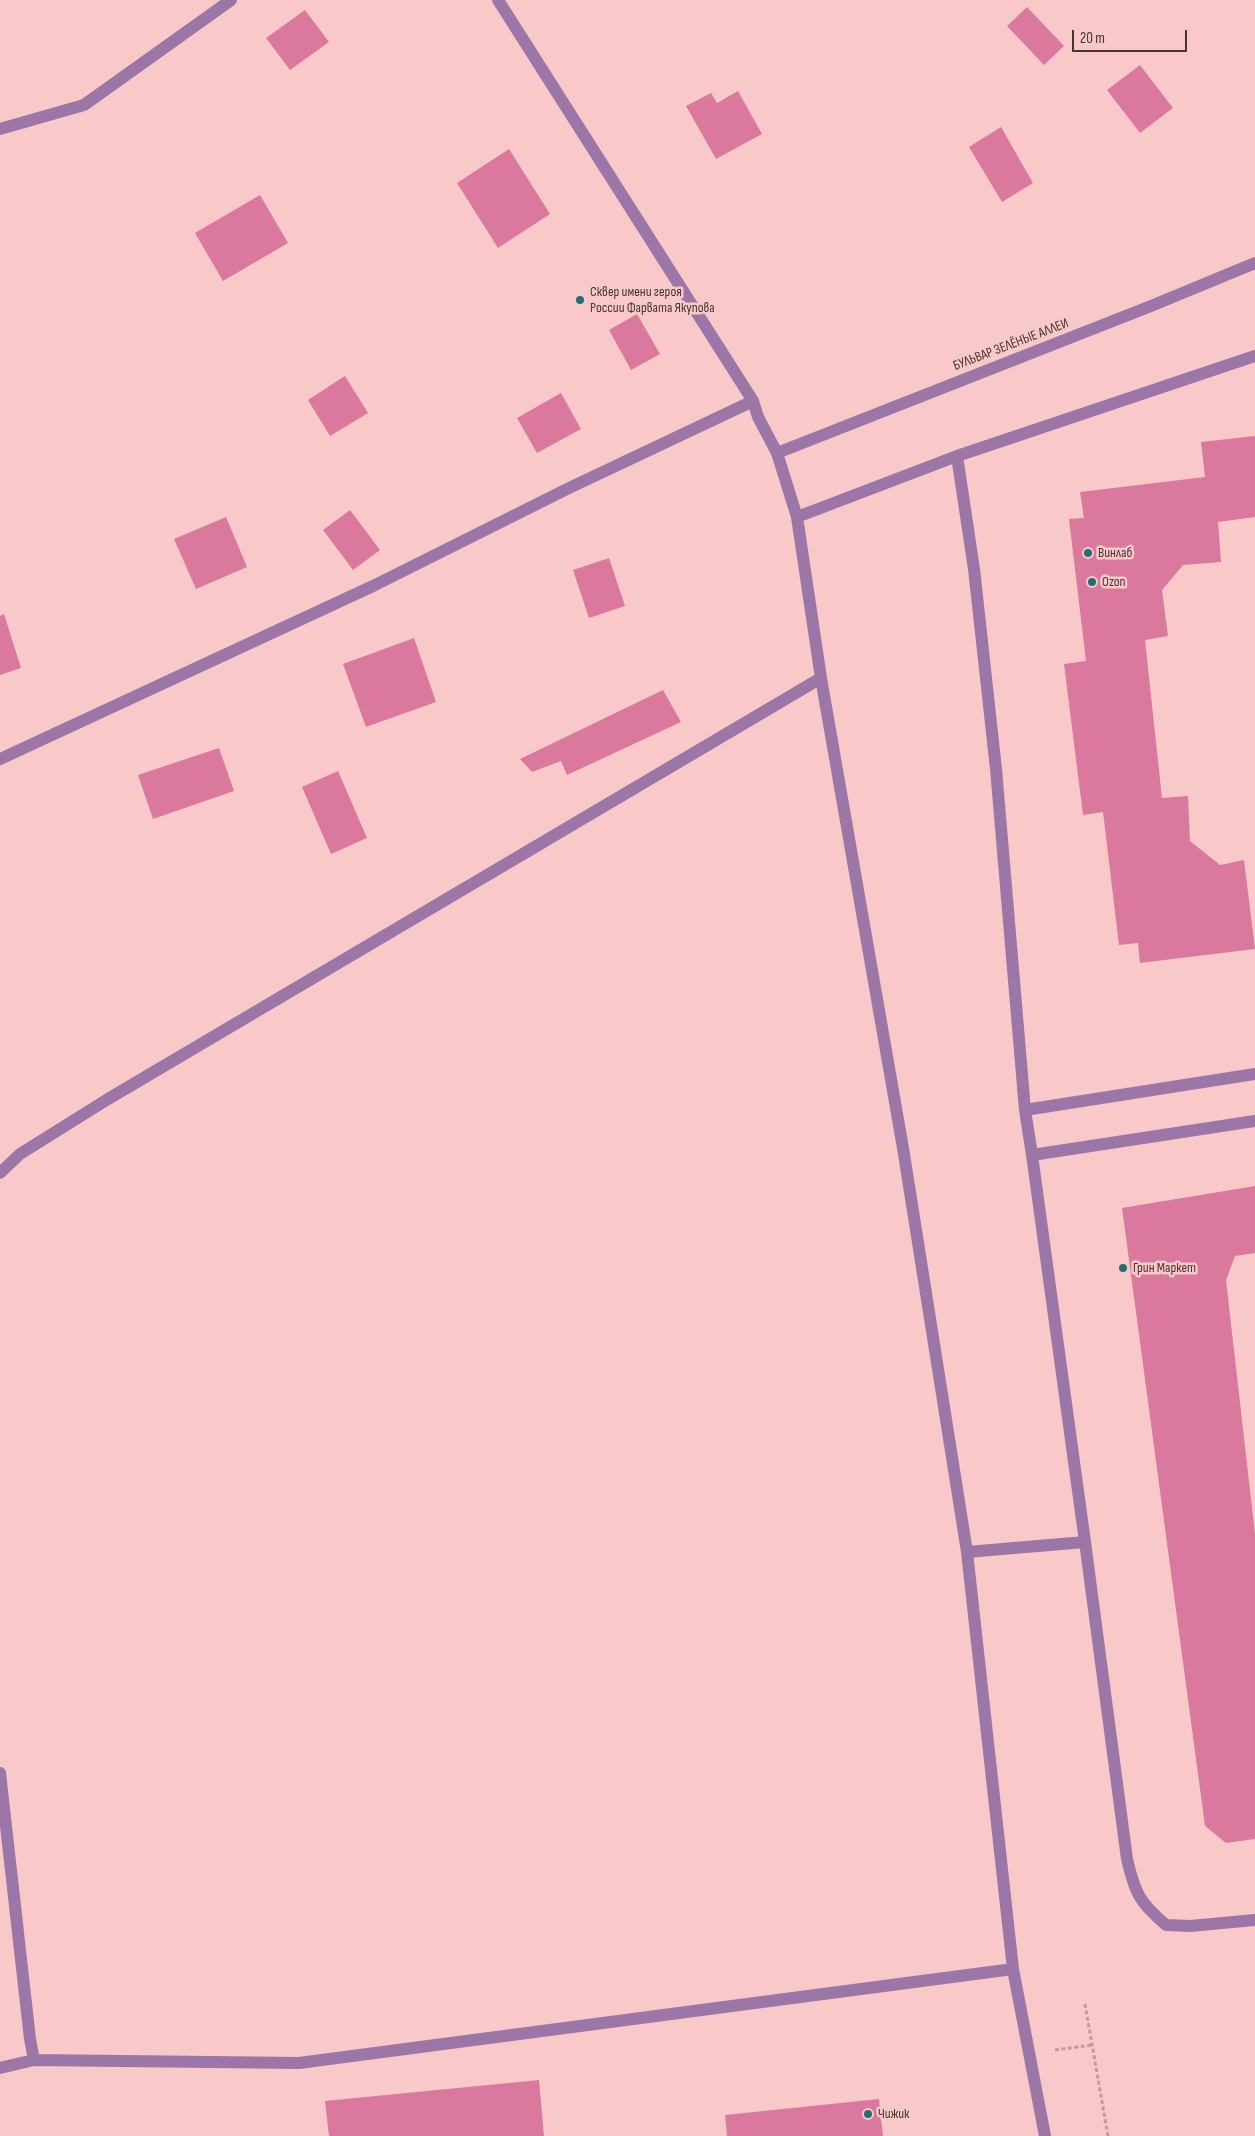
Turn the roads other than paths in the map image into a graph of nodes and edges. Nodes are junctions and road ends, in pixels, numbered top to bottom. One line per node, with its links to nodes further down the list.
1 (231, 0): 3 (street)
2 (498, 0): 6 (street)
3 (0, 129)
4 (1255, 263): 7 (street, БУЛЬВАР ЗЕЛЁНЫЕ АЛЛЕИ)
5 (1255, 356): 8 (street)
6 (753, 401): 7 (street); 11 (street)
7 (777, 452): 9 (street)
8 (957, 456): 9 (street); 13 (street)
9 (796, 517): 10 (street)
10 (821, 678): 16 (street); 18 (street)
11 (0, 759)
12 (1255, 1074): 13 (street)
13 (1025, 1110): 15 (street)
14 (1255, 1121): 15 (street)
15 (1032, 1155): 17 (street)
16 (0, 1173)
17 (1085, 1542): 18 (street); 20 (street)
18 (967, 1552): 21 (street)
19 (0, 1773): 22 (street)
20 (1255, 1920)
21 (1013, 1969): 22 (street); 24 (street)
22 (34, 2060): 23 (street)
23 (0, 2068)
24 (1045, 2136)

